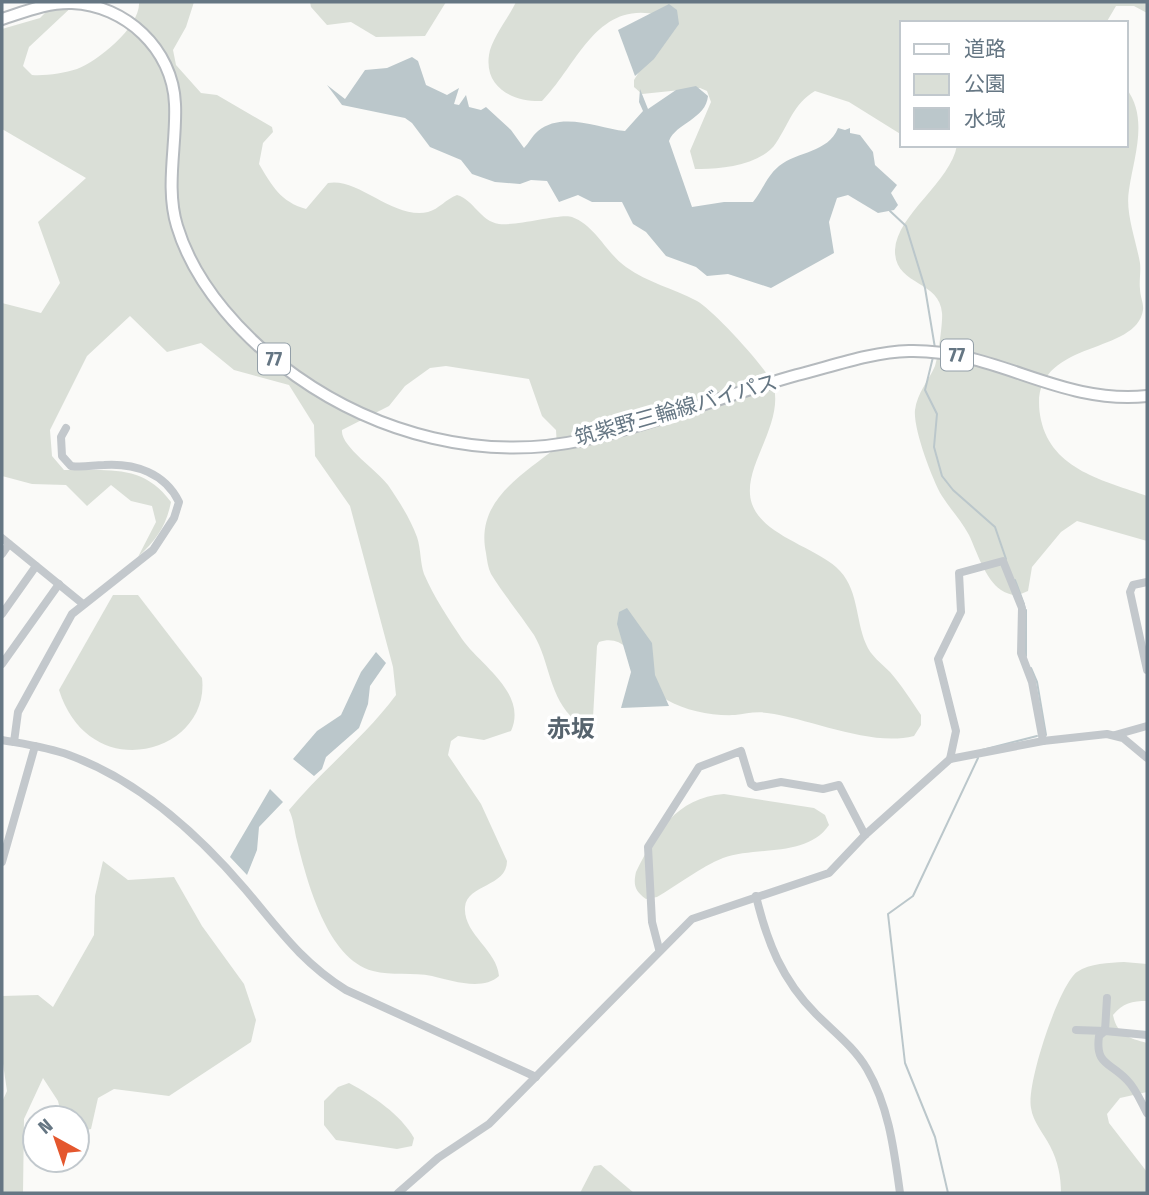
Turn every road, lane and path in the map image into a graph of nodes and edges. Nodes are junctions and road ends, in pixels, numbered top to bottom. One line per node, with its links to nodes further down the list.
1 (2, 19): 2 (main road, 筑紫野三輪線バイパス / 77)
2 (1147, 396)
3 (66, 428): 9 (street)
4 (6, 541): 5 (street); 6 (street)
5 (2, 554)
6 (36, 566): 8 (street); 10 (street)
7 (1147, 582): 12 (street)
8 (59, 584): 9 (street); 11 (street)
9 (83, 604): 17 (street)
10 (2, 614)
11 (2, 664)
12 (1147, 670)
13 (1147, 726): 14 (street)
14 (1115, 735): 16 (street); 19 (street)
15 (2, 740): 17 (street)
16 (1043, 741): 20 (street); 20 (street)
17 (14, 742): 18 (street)
18 (35, 746): 22 (street); 29 (street)
19 (1147, 758)
20 (950, 759): 21 (street)
21 (865, 835): 23 (street); 24 (street)
22 (2, 862)
23 (756, 896): 24 (street); 32 (street)
24 (659, 949): 29 (street)
25 (1107, 998): 27 (street)
26 (1076, 1030): 27 (street)
27 (1105, 1031): 28 (street); 30 (street)
28 (1147, 1035)
29 (536, 1077): 31 (street)
30 (1147, 1113)
31 (398, 1193)
32 (900, 1193)

